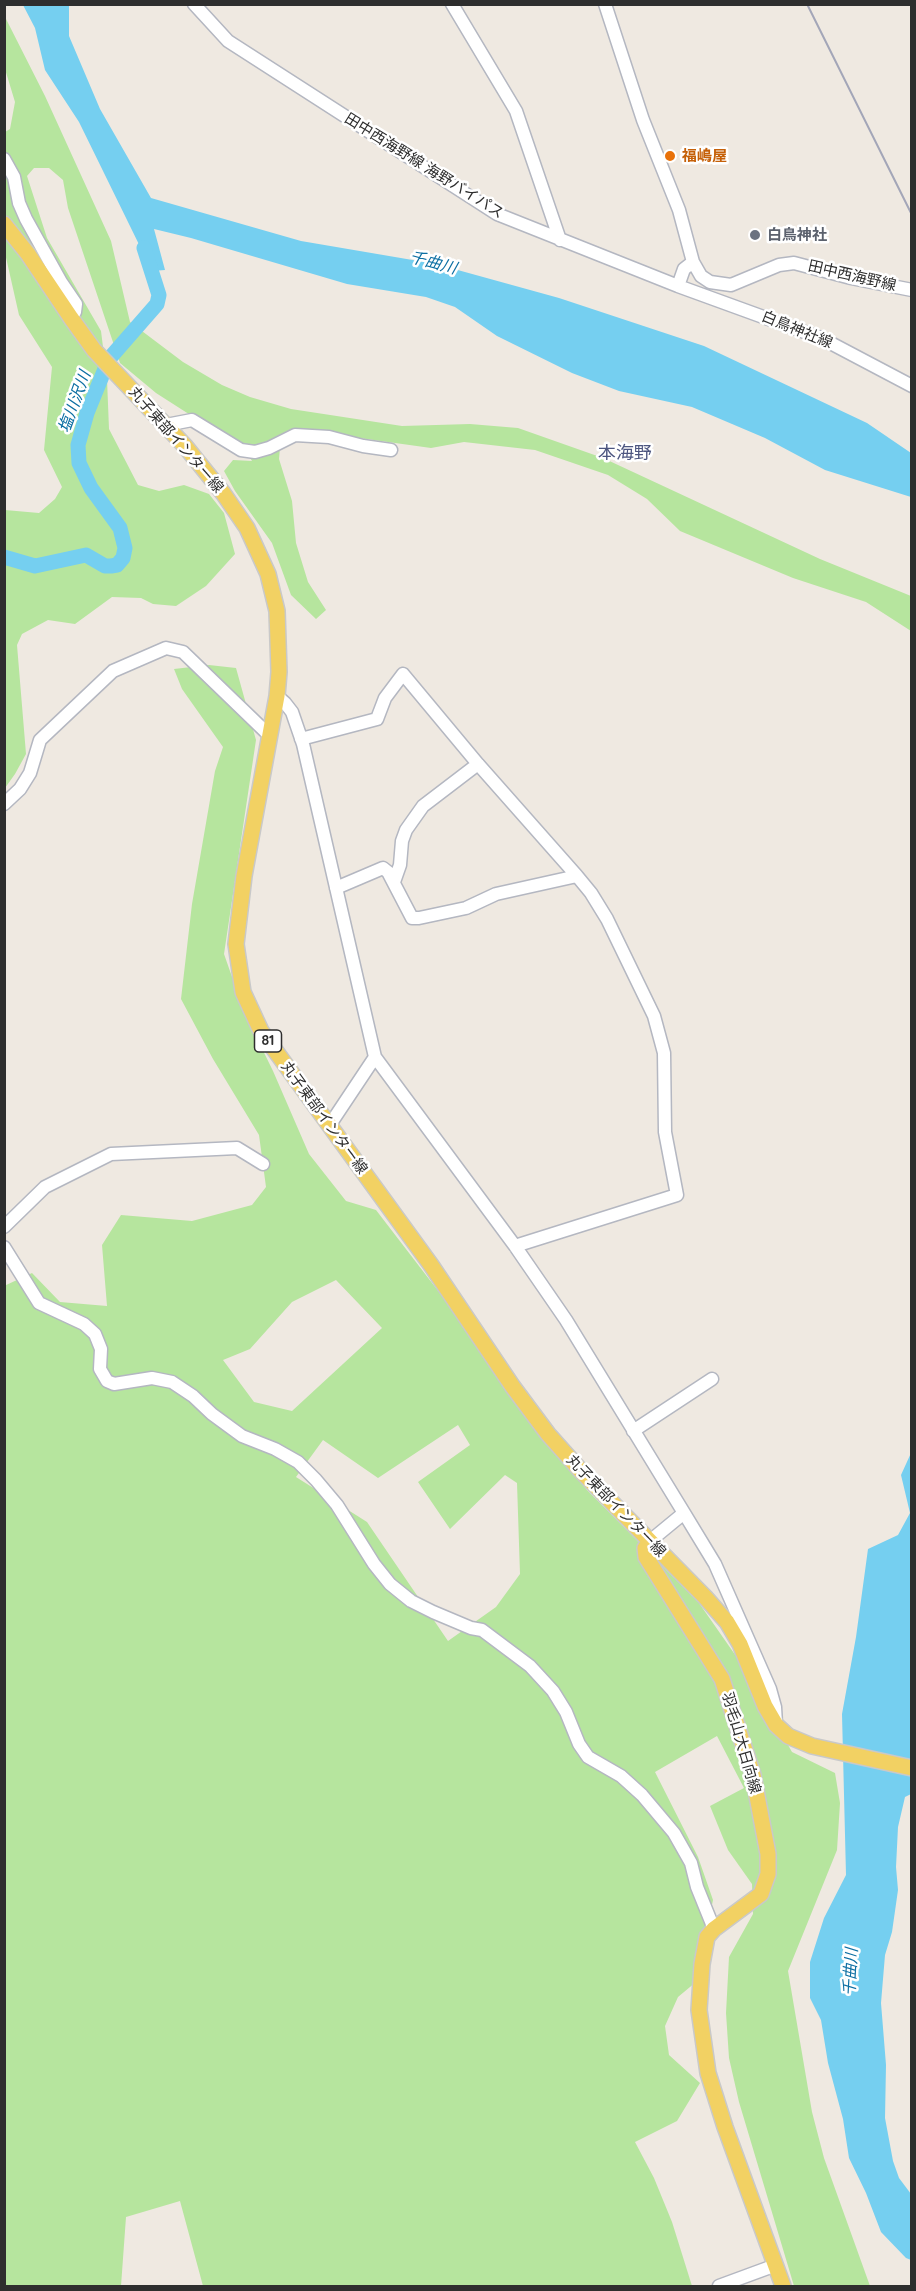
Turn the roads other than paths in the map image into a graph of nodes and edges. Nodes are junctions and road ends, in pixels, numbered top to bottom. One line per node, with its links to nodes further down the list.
1 (194, 4): 6 (street, 田中西海野線 海野バイパス)
2 (452, 4): 6 (street)
3 (605, 4): 7 (street)
4 (4, 159): 10 (street)
5 (4, 224): 10 (main road, 丸子東部インター線 / 81)
6 (560, 240): 8 (street, 田中西海野線 海野バイパス)
7 (693, 262): 8 (street); 9 (street, 田中西海野線)
8 (678, 286): 11 (street, 白鳥神社線)
9 (912, 290)
10 (71, 318): 12 (main road, 丸子東部インター線 / 81)
11 (912, 386)
12 (166, 425): 13 (street); 14 (main road, 丸子東部インター線 / 81)
13 (391, 450)
14 (277, 696): 15 (main road, 丸子東部インター線 / 81); 16 (street)
15 (270, 736): 18 (street); 23 (main road, 丸子東部インター線 / 81)
16 (301, 739): 17 (street); 21 (street)
17 (478, 764): 19 (street); 20 (street)
18 (4, 804)
19 (577, 876): 20 (street); 26 (street)
20 (394, 882): 21 (street)
21 (336, 888): 22 (street)
22 (375, 1057): 23 (street); 26 (street)
23 (329, 1126): 31 (main road, 丸子東部インター線 / 81)
24 (263, 1164): 25 (street)
25 (4, 1227)
26 (515, 1246): 29 (street)
27 (4, 1247): 34 (street)
28 (712, 1379): 29 (street)
29 (633, 1431): 30 (street)
30 (684, 1512): 31 (street); 32 (street)
31 (650, 1541): 32 (main road, 丸子東部インター線 / 81); 34 (main road, 羽毛山大日向線)
32 (776, 1725): 33 (main road, 丸子東部インター線 / 81)
33 (912, 1768)
34 (714, 1929): 35 (main road)
35 (776, 2265): 36 (street); 37 (main road)
36 (719, 2286)
37 (783, 2286)

